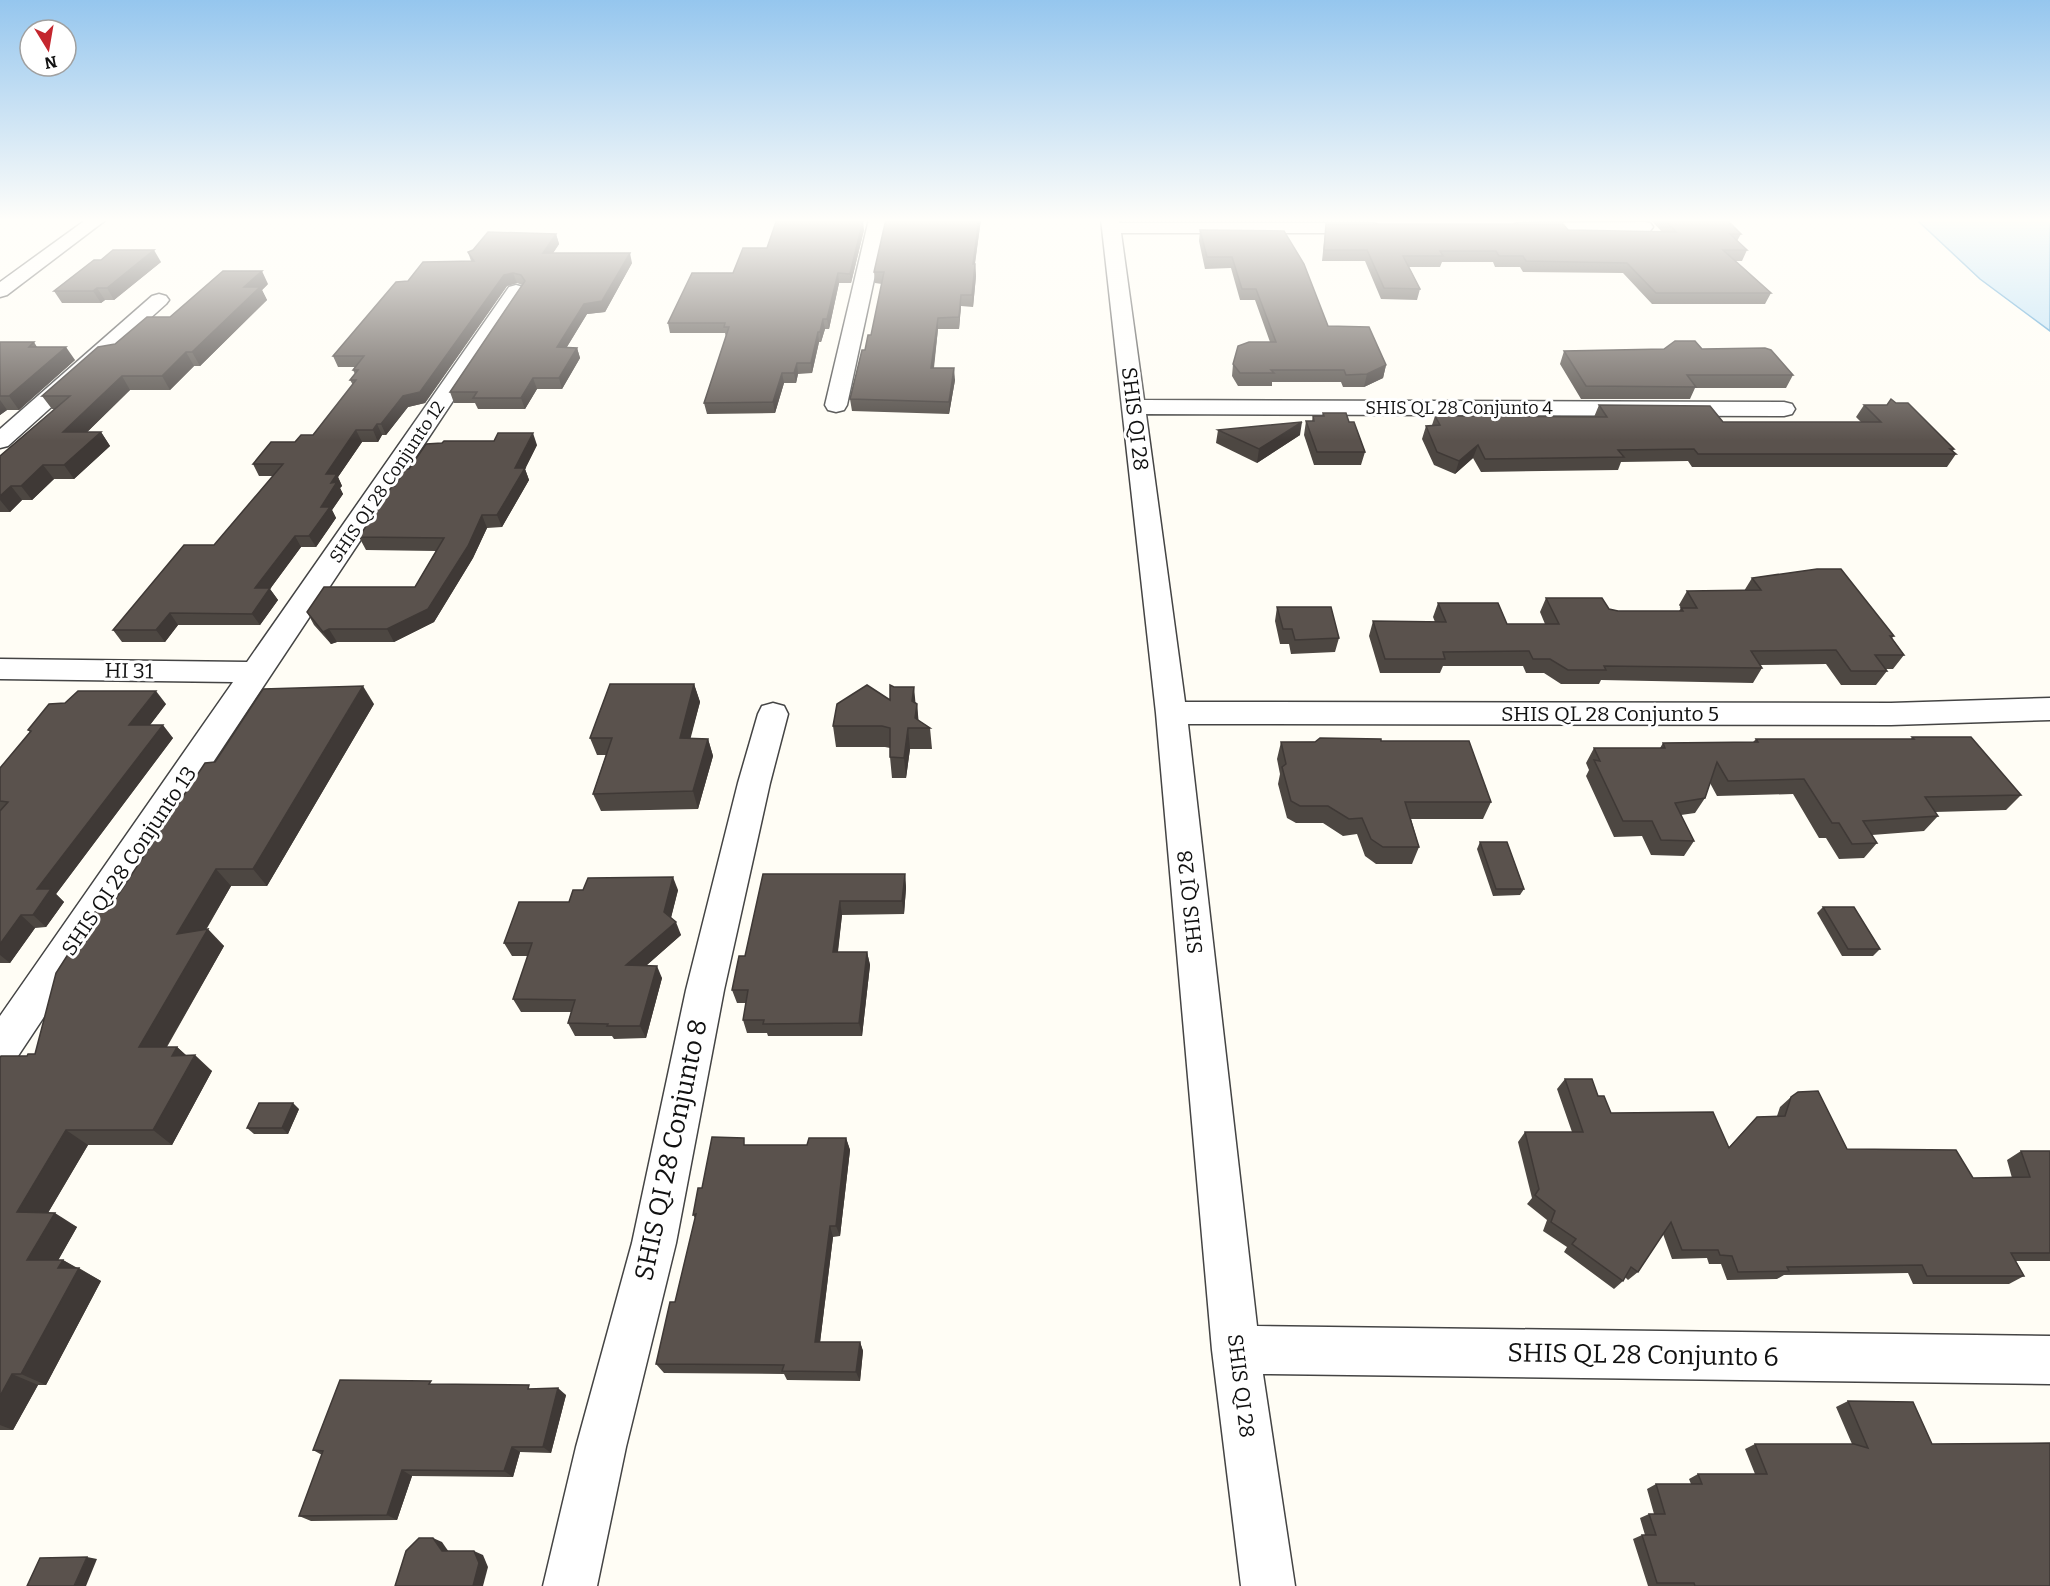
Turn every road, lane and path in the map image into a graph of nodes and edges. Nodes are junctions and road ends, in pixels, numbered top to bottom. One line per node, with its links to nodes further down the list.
1 (515, 293): 10 (street, SHIS QI 28 Conjunto 12)
2 (861, 293): 5 (street)
3 (1119, 293): 6 (street, SHIS QI 28)
4 (159, 300): 8 (street)
5 (836, 405)
6 (1134, 407): 7 (street, SHIS QL 28 Conjunto 4); 12 (street, SHIS QI 28)
7 (1784, 410)
8 (0, 441)
9 (0, 669): 10 (street, HI 31)
10 (258, 672): 14 (street, SHIS QI 28 Conjunto 13)
11 (2050, 709): 12 (street, SHIS QL 28 Conjunto 5)
12 (1171, 713): 15 (street, SHIS QI 28)
13 (773, 714): 17 (street, SHIS QI 28 Conjunto 8)
14 (0, 1048)
15 (1236, 1350): 16 (street, SHIS QL 28 Conjunto 6); 18 (street, SHIS QI 28)
16 (2050, 1360)
17 (570, 1586)
18 (1268, 1586)

